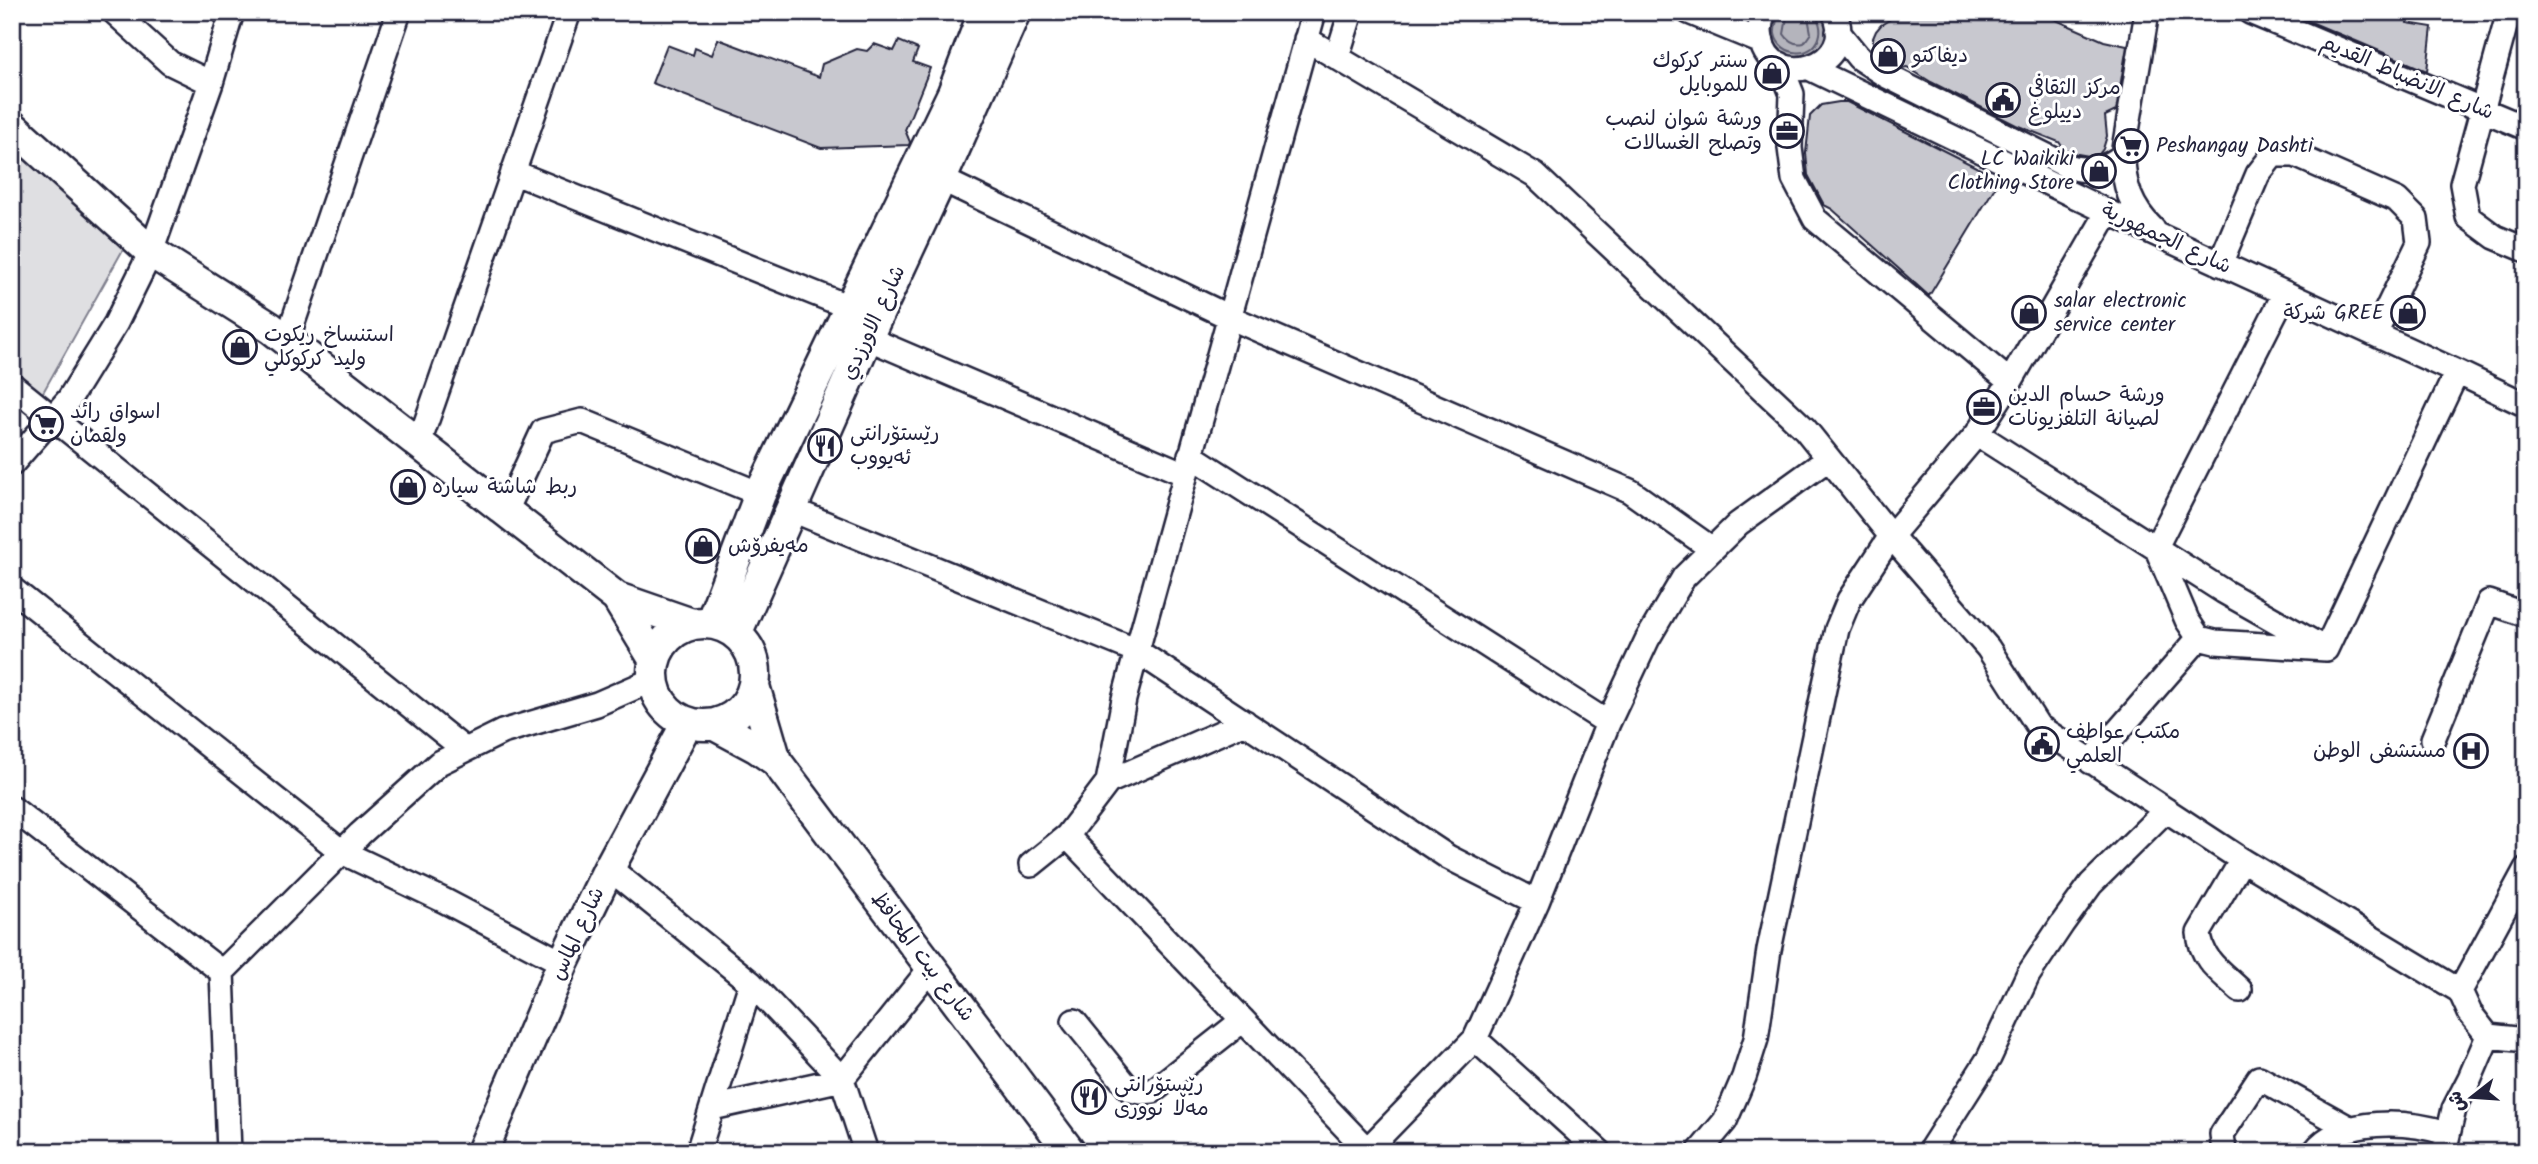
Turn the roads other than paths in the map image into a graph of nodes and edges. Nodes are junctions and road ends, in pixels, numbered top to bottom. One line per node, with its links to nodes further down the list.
1 (114, 12): 20 (street)
2 (232, 12): 20 (street)
3 (399, 12): 37 (street)
4 (569, 12): 25 (street)
5 (984, 12): 33 (main road, شارع الاورزدي)
6 (1015, 12): 26 (main road, شارع الاورزدي)
7 (1314, 12): 15 (street)
8 (1351, 12): 17 (street)
9 (1689, 12): 16 (street)
10 (1765, 12): 16 (street)
11 (2147, 12): 24 (street)
12 (2250, 12): 21 (street, شارع الانضباط القديم)
13 (2509, 12): 21 (street)
14 (1838, 19): 19 (street); 24 (street)
15 (1306, 39): 17 (street); 34 (street)
16 (1762, 43): 18 (street)
17 (1337, 57): 45 (street)
18 (1780, 64): 19 (street, شارع الجمهورية); 39 (street)
19 (1809, 68): 27 (street, شارع الجمهورية)
20 (211, 83): 30 (street)
21 (2483, 110): 23 (street, شارع الانضباط القديم); 29 (street)
22 (12, 126): 30 (main road)
23 (2526, 128)
24 (2123, 155): 28 (street)
25 (513, 172): 33 (street); 44 (street)
26 (941, 179): 34 (street); 36 (main road, شارع الاورزدي)
27 (2108, 212): 28 (street, شارع الجمهورية); 39 (street)
28 (2165, 239): 31 (street, شارع الجمهورية)
29 (2526, 250)
30 (151, 252): 37 (main road); 42 (street)
31 (2220, 264): 32 (street, شارع الجمهورية); 35 (street)
32 (2285, 293): 35 (street, شارع الجمهورية); 52 (street)
33 (849, 307): 48 (main road, شارع الاورزدي)
34 (1229, 317): 47 (street); 53 (street)
35 (2375, 334): 38 (street, شارع الجمهورية)
36 (867, 338): 47 (street); 49 (main road, شارع الاورزدي)
37 (287, 340): 44 (main road)
38 (2458, 372): 41 (street, شارع الجمهورية); 59 (street)
39 (2010, 382): 43 (street)
40 (12, 385): 42 (street)
41 (2526, 405)
42 (51, 419): 46 (street); 67 (street)
43 (1977, 434): 51 (street); 52 (street)
44 (419, 443): 50 (main road)
45 (1829, 459): 51 (street); 53 (street)
46 (12, 464)
47 (1188, 465): 60 (street); 64 (street)
48 (760, 494): 50 (street); 57 (main road, شارع الاورزدي)
49 (790, 509): 57 (main road, شارع الاورزدي); 60 (street)
50 (506, 511): 55 (main road)
51 (1891, 536): 69 (street); 102 (street)
52 (2156, 547): 58 (street); 59 (street)
53 (1712, 549): 64 (street)
54 (12, 589): 74 (street)
55 (617, 598): 57 (main road); 61 (main road)
56 (2526, 615): 66 (street)
57 (713, 627): 61 (main road); 62 (main road)
58 (2199, 638): 59 (street); 69 (street)
59 (2326, 649)
60 (1137, 651): 63 (street); 70 (street)
61 (653, 669): 65 (main road); 67 (street)
62 (754, 687): 65 (main road); 68 (main road, شارع بيت المحافظ)
63 (1245, 722): 70 (street); 79 (street)
64 (1608, 723): 79 (street)
65 (701, 724): 68 (main road, شارع بيت المحافظ); 77 (main road, شارع الماس)
66 (2433, 739)
67 (465, 750): 74 (street)
68 (776, 761): 81 (main road, شارع بيت المحافظ)
69 (2091, 762): 72 (street)
70 (1108, 782): 73 (street)
71 (12, 808): 82 (street)
72 (2166, 810): 75 (street); 103 (street)
73 (1067, 836): 76 (street); 86 (street)
74 (342, 852): 80 (street); 82 (street)
75 (2242, 860): 84 (street); 85 (street)
76 (1031, 865)
77 (609, 868): 80 (main road, شارع الماس); 83 (street)
78 (2524, 876): 85 (street)
79 (1537, 902): 89 (street)
80 (563, 963): 97 (main road, شارع الماس)
81 (930, 969): 91 (street); 100 (main road, شارع بيت المحافظ)
82 (222, 972): 96 (street)
83 (751, 983): 91 (street); 92 (street)
84 (2240, 990)
85 (2460, 990): 88 (street)
86 (1243, 1020): 87 (street); 95 (street)
87 (1074, 1021)
88 (2488, 1036): 90 (street); 94 (street)
89 (1475, 1039): 95 (street); 101 (street)
90 (2526, 1040)
91 (842, 1079): 92 (street); 99 (street)
92 (712, 1108): 98 (street)
93 (2351, 1129): 94 (street); 104 (street); 105 (street)
94 (2445, 1142)
95 (1368, 1151)
96 (229, 1152)
97 (482, 1152)
98 (698, 1152)
99 (866, 1152)
100 (1070, 1152)
101 (1600, 1152)
102 (1699, 1152)
103 (1928, 1152)
104 (2224, 1152)
105 (2314, 1152)

